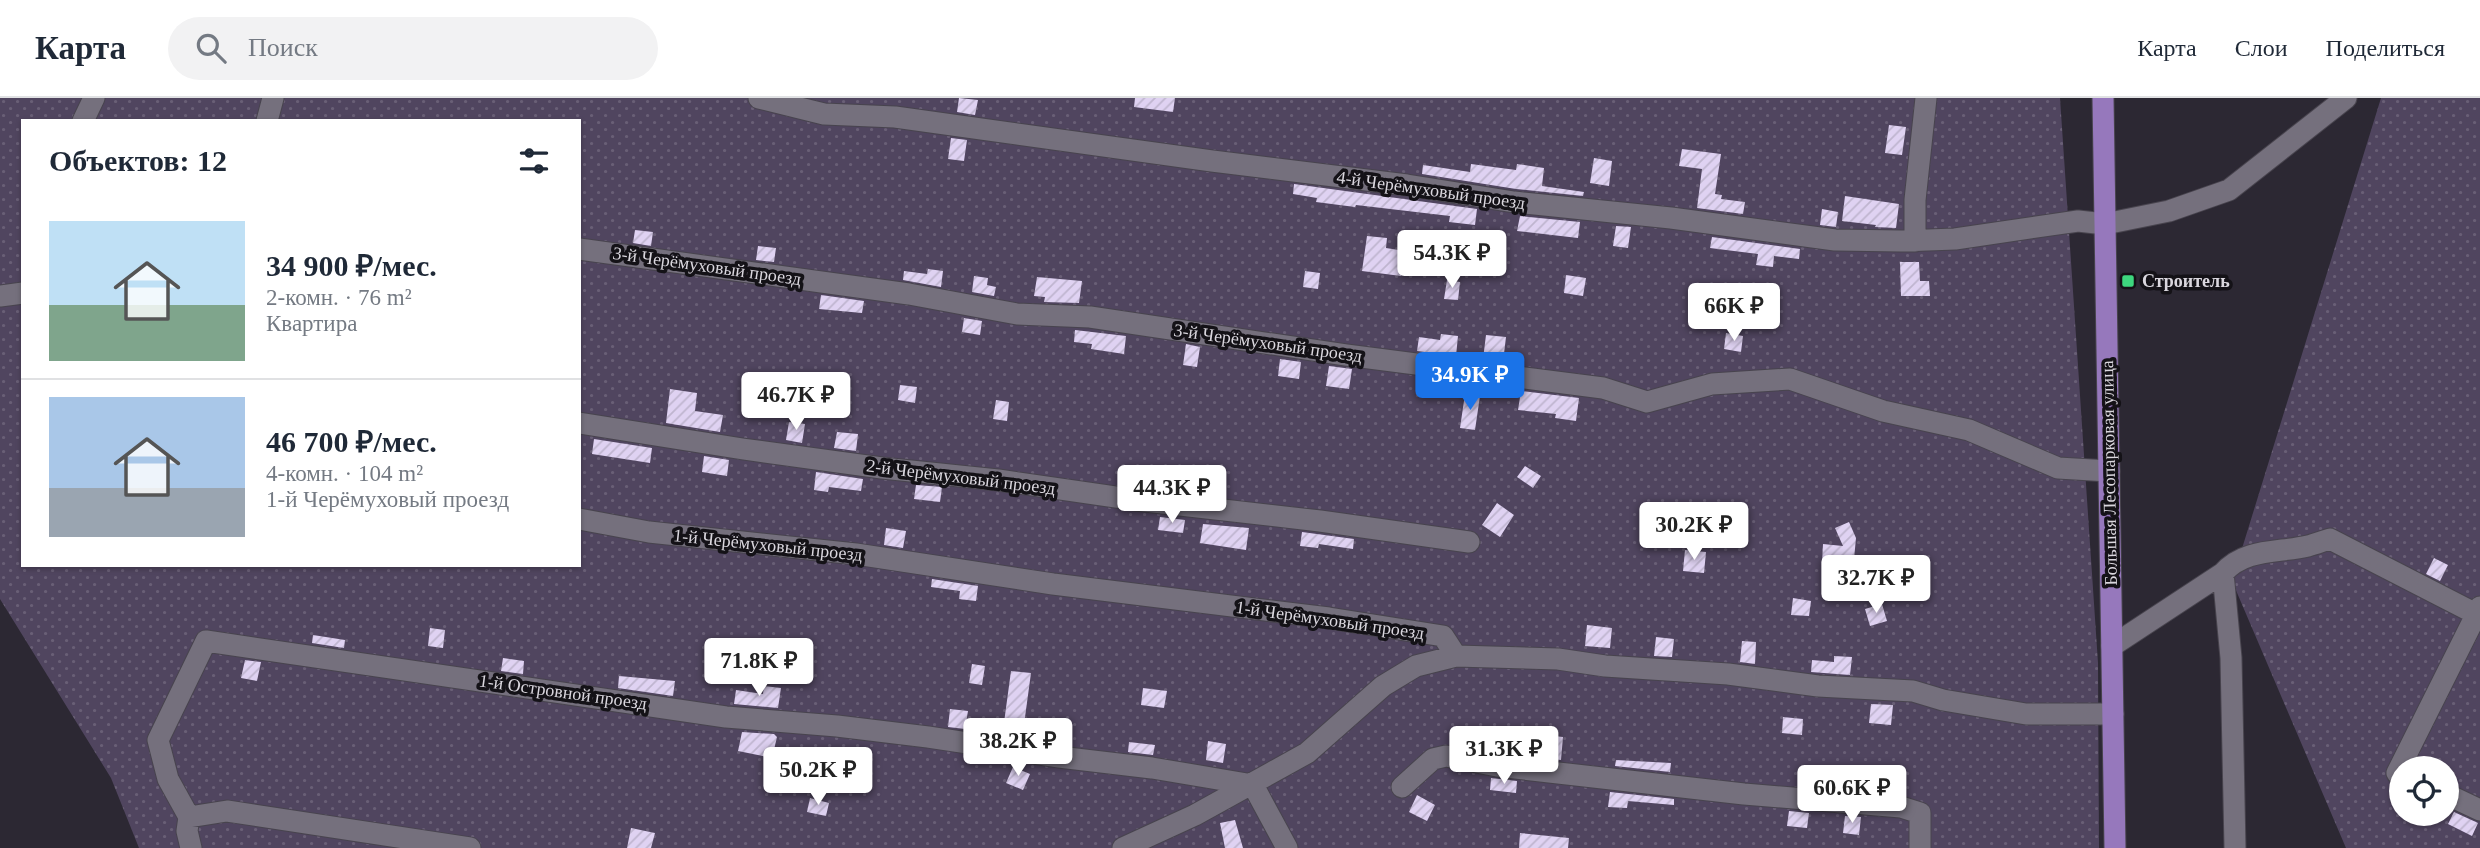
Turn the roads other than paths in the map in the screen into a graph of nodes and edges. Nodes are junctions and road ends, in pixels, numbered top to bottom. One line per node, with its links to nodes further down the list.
1 (94, 98): 7 (street)
2 (273, 98): 8 (street)
3 (758, 98): 10 (street, 4-й Черёмуховый проезд)
4 (1926, 98): 10 (street)
5 (2104, 98): 9 (main road, Большая Лесопарковая улица)
6 (2346, 98): 9 (street, 4-й Черёмуховый проезд)
7 (84, 119)
8 (268, 119)
9 (2105, 224): 10 (street, 4-й Черёмуховый проезд); 15 (main road, Большая Лесопарковая улица)
10 (1915, 241)
11 (581, 249): 15 (street, 3-й Черёмуховый проезд)
12 (21, 293): 13 (street)
13 (0, 296)
14 (581, 423): 17 (street, 2-й Черёмуховый проезд)
15 (2109, 471): 20 (main road, Большая Лесопарковая улица)
16 (581, 519): 21 (street, 1-й Черёмуховый проезд)
17 (1469, 542)
18 (2223, 573): 19 (street); 20 (street); 35 (street)
19 (2479, 612): 23 (street)
20 (2112, 646): 22 (main road, Большая Лесопарковая улица)
21 (1456, 656): 22 (street); 24 (street)
22 (2113, 715): 34 (main road, Большая Лесопарковая улица)
23 (2408, 756)
24 (1253, 785): 28 (street, 1-й Островной проезд); 31 (street); 32 (street)
25 (1402, 788): 33 (street)
26 (2459, 800): 27 (street)
27 (2480, 810)
28 (189, 817): 29 (street); 30 (street)
29 (191, 848)
30 (470, 848)
31 (1123, 848)
32 (1287, 848)
33 (1920, 848)
34 (2115, 848)
35 (2235, 848)

